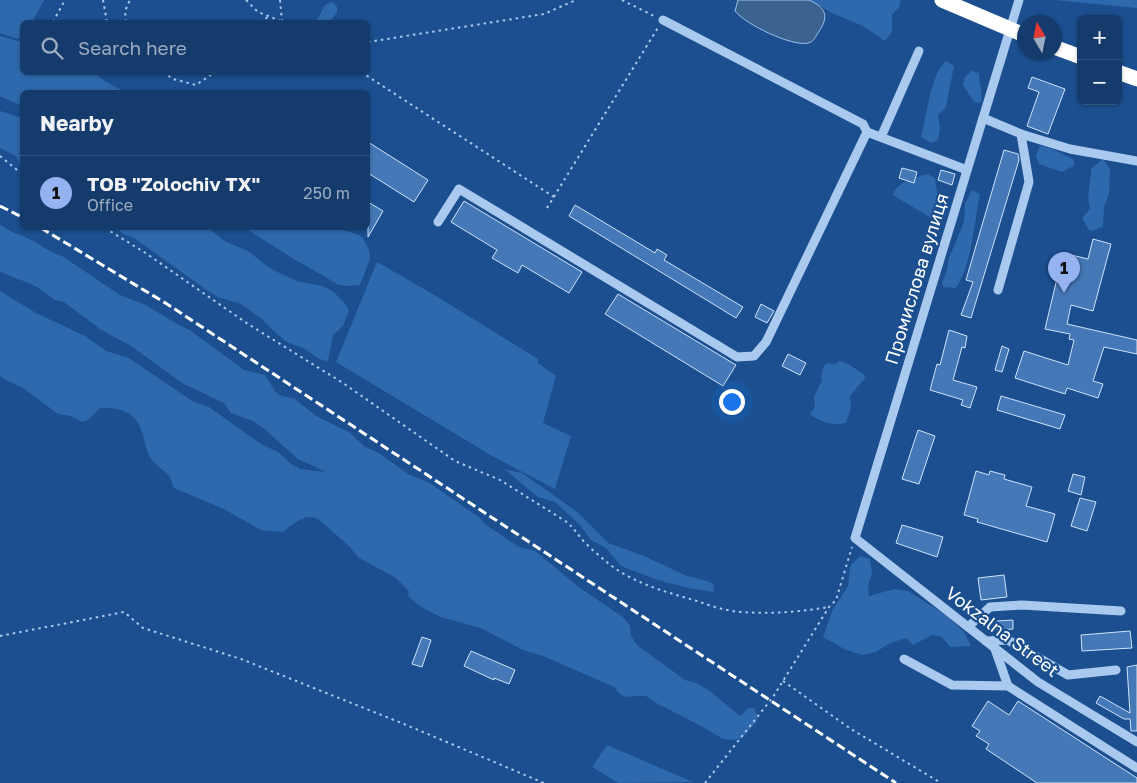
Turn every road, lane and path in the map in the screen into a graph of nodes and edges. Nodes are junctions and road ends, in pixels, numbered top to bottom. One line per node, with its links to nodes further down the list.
1 (65, 0): 12 (path)
2 (103, 0): 13 (path)
3 (130, 0): 14 (path)
4 (246, 0): 11 (path)
5 (280, 0): 17 (path)
6 (576, 0): 21 (path)
7 (622, 0): 18 (path)
8 (942, 0): 19 (highway)
9 (1019, 0): 10 (street, Промислова вулиця)
10 (1019, 15)
11 (269, 16): 15 (path); 16 (path)
12 (54, 20)
13 (107, 20)
14 (126, 20)
15 (263, 20)
16 (278, 20)
17 (282, 20)
18 (663, 20): 31 (street); 38 (path)
19 (1017, 32)
20 (1017, 34): 30 (street, Промислова вулиця)
21 (370, 42)
22 (1062, 50): 24 (highway)
23 (919, 51): 33 (street)
24 (1077, 56)
25 (1122, 73): 29 (highway)
26 (167, 75): 27 (path)
27 (211, 75)
28 (366, 75): 38 (path)
29 (1137, 79)
30 (983, 118): 32 (street); 36 (street, Промислова вулиця)
31 (867, 132): 33 (street); 40 (street)
32 (1021, 134): 35 (street); 42 (street)
33 (881, 137): 36 (street)
34 (0, 156): 37 (path)
35 (1137, 161)
36 (967, 170): 43 (street, Промислова вулиця)
37 (20, 172)
38 (554, 197): 39 (path)
39 (547, 208)
40 (438, 222)
41 (108, 230): 44 (path)
42 (998, 290)
43 (855, 538): 44 (path); 46 (street, Vokzalna Street)
44 (829, 607): 52 (path)
45 (1121, 611): 46 (street)
46 (968, 627): 48 (street, Vokzalna Street)
47 (0, 636): 56 (path)
48 (986, 642): 49 (street, Vokzalna Street); 51 (street)
49 (995, 649): 53 (street); 54 (street, Vokzalna Street)
50 (904, 659): 53 (street)
51 (1116, 670)
52 (783, 680): 57 (path); 58 (path)
53 (1008, 686): 55 (street)
54 (1137, 742)
55 (1137, 768)
56 (544, 783)
57 (705, 783)
58 (940, 783)

